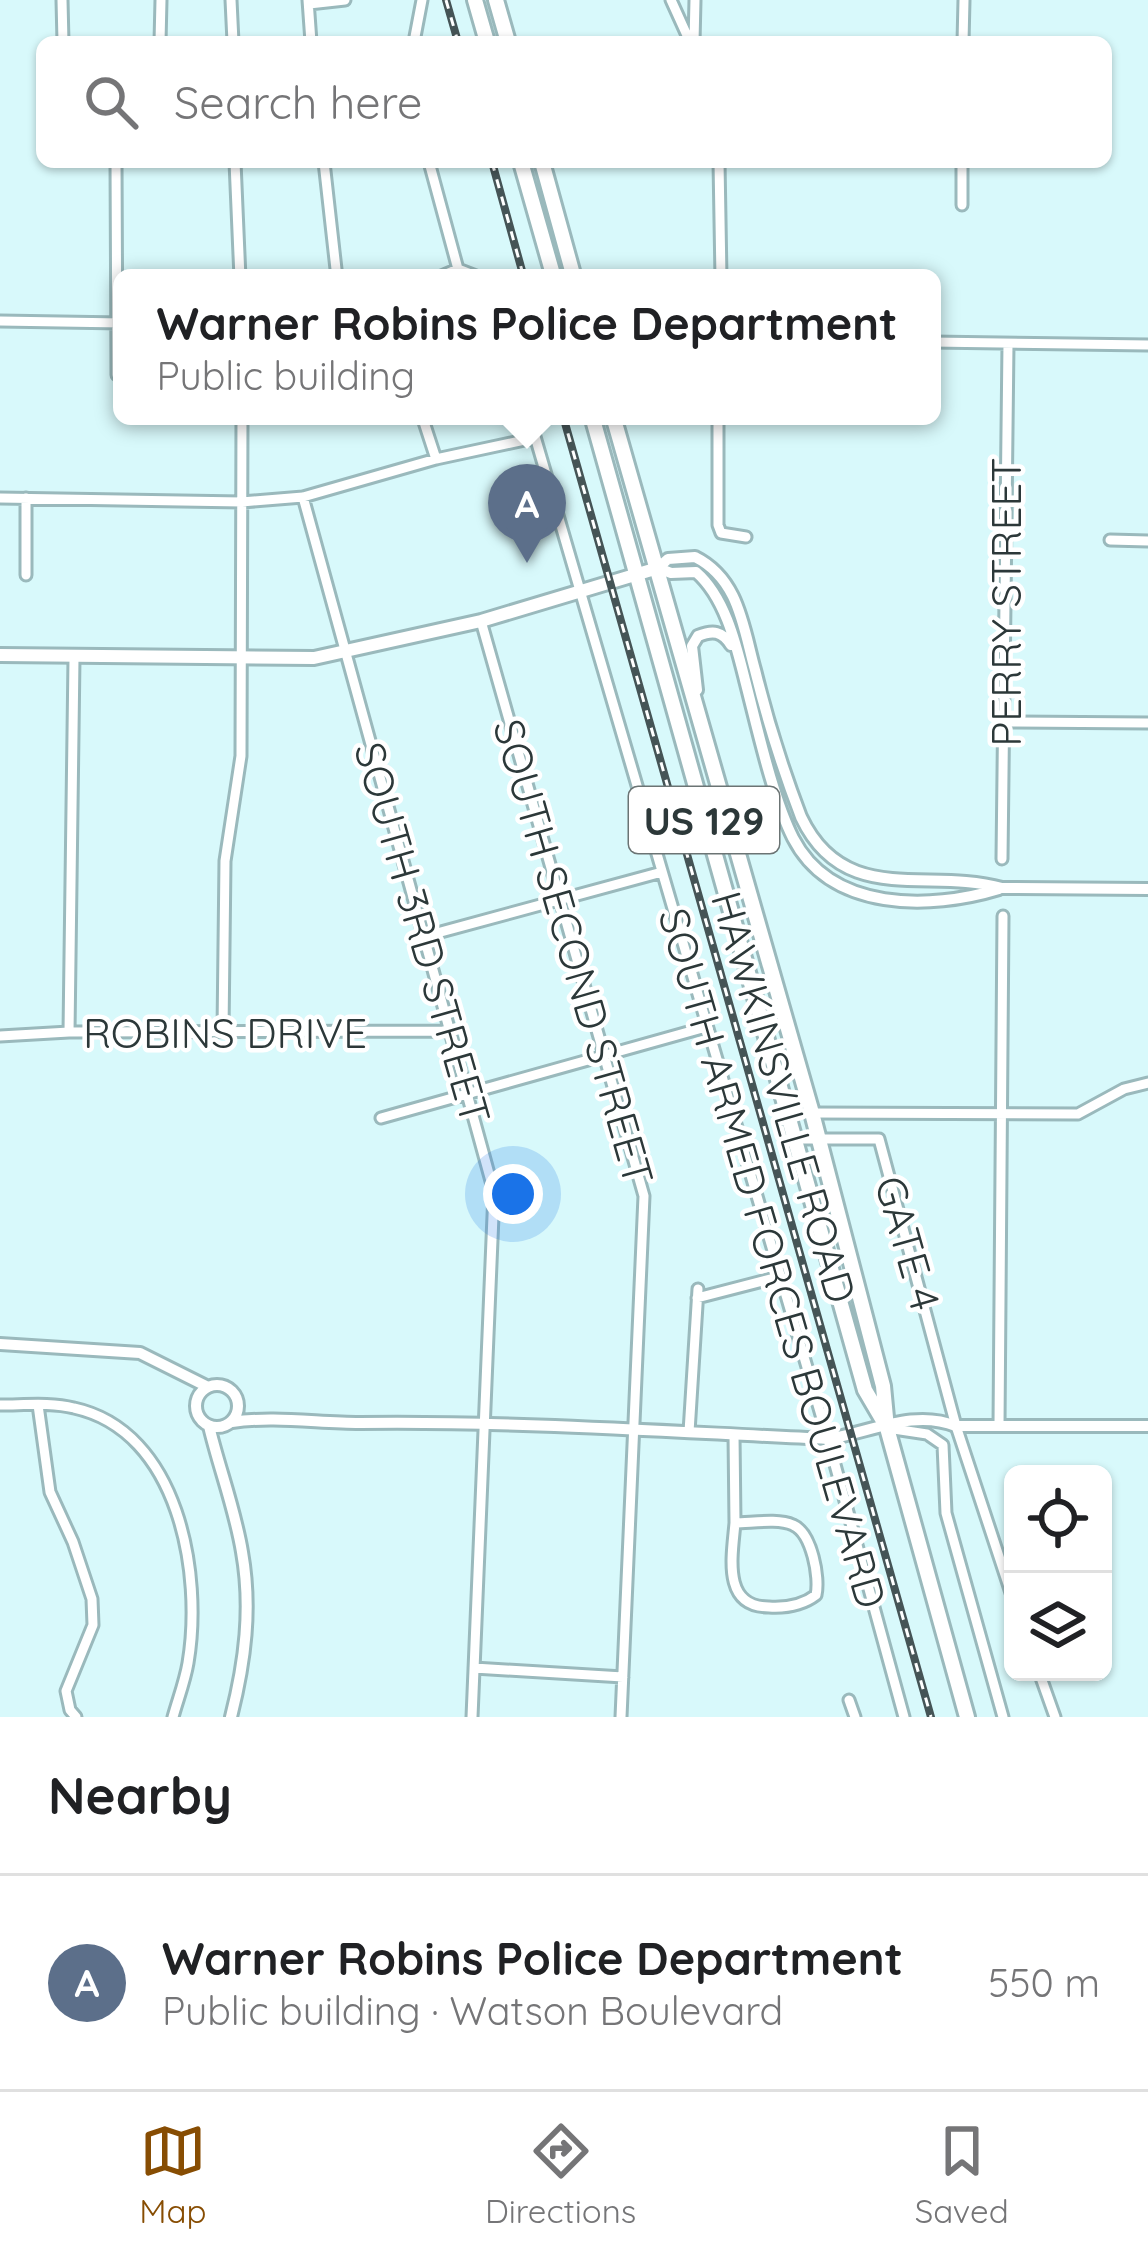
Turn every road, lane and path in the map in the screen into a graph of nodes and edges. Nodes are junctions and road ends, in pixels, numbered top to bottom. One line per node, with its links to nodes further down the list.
1 (62, 0): 12 (street)
2 (161, 0): 13 (street)
3 (231, 0): 14 (street)
4 (345, 0): 11 (street)
5 (422, 0): 16 (street)
6 (475, 0): 17 (main road)
7 (496, 0): 18 (main road)
8 (671, 0): 19 (street)
9 (695, 0): 20 (street)
10 (964, 0): 21 (street)
11 (308, 2): 15 (street)
12 (63, 36)
13 (160, 36)
14 (232, 36)
15 (311, 36)
16 (415, 36)
17 (485, 36)
18 (506, 36)
19 (689, 36)
20 (692, 36)
21 (964, 36)
22 (116, 168): 31 (street)
23 (235, 168): 32 (street)
24 (325, 168): 33 (street)
25 (432, 168): 34 (street)
26 (523, 168): 35 (main road)
27 (544, 168): 36 (main road)
28 (719, 168): 37 (street)
29 (962, 168): 30 (street)
30 (962, 205)
31 (119, 269)
32 (240, 269)
33 (337, 269)
34 (458, 269)
35 (551, 269)
36 (572, 269)
37 (721, 269)
38 (0, 321): 39 (street)
39 (113, 323)
40 (941, 342): 41 (street)
41 (1008, 344): 42 (street); 68 (street, PERRY STREET)
42 (1148, 345)
43 (242, 425): 54 (street)
44 (425, 425): 50 (street)
45 (531, 425): 49 (street, SOUTH ARMED FORCES BOULEVARD)
46 (594, 425): 60 (main road, HAWKINSVILLE ROAD / US 129)
47 (616, 425): 58 (main road, HAWKINSVILLE ROAD / US 129)
48 (718, 425): 55 (street)
49 (534, 438): 50 (street); 61 (street, SOUTH ARMED FORCES BOULEVARD)
50 (436, 460): 51 (street)
51 (303, 497): 54 (street); 63 (street, SOUTH 3RD STREET)
52 (0, 498): 53 (street)
53 (26, 498): 54 (street); 59 (street)
54 (242, 502): 66 (street)
55 (746, 537)
56 (1110, 540): 57 (street)
57 (1148, 541)
58 (658, 568): 60 (main road); 67 (street); 70 (main road, HAWKINSVILLE ROAD / US 129); 73 (street)
59 (26, 575)
60 (635, 575): 61 (main road); 89 (main road, HAWKINSVILLE ROAD / US 129)
61 (581, 591): 62 (main road); 72 (street, SOUTH ARMED FORCES BOULEVARD)
62 (482, 621): 63 (main road); 75 (street, SOUTH SECOND STREET)
63 (345, 654): 66 (main road); 77 (street, SOUTH 3RD STREET)
64 (0, 656): 65 (main road)
65 (74, 658): 66 (main road); 81 (street)
66 (239, 658): 79 (street)
67 (744, 675): 70 (street); 73 (street)
68 (1004, 722): 69 (street); 71 (street, PERRY STREET)
69 (1148, 723)
70 (703, 726): 86 (main road, HAWKINSVILLE ROAD / US 129)
71 (1002, 859)
72 (662, 872): 75 (street); 78 (street, SOUTH ARMED FORCES BOULEVARD)
73 (1002, 888): 74 (street)
74 (1148, 889)
75 (559, 900): 77 (street); 83 (street, SOUTH SECOND STREET)
76 (1003, 916): 87 (street)
77 (426, 936): 80 (street, SOUTH 3RD STREET)
78 (706, 1027): 83 (street); 91 (street, SOUTH ARMED FORCES BOULEVARD)
79 (223, 1031): 80 (street, ROBINS DRIVE); 81 (street, ROBINS DRIVE)
80 (450, 1031): 85 (street, SOUTH 3RD STREET)
81 (69, 1032): 82 (street, ROBINS DRIVE)
82 (0, 1036)
83 (604, 1055): 85 (street); 106 (street, SOUTH SECOND STREET)
84 (1148, 1083): 87 (street)
85 (469, 1095): 88 (street); 100 (street, SOUTH 3RD STREET)
86 (812, 1113): 87 (street); 90 (main road, HAWKINSVILLE ROAD / US 129)
87 (1001, 1115): 103 (street)
88 (381, 1118)
89 (797, 1139): 90 (street, GATE 4); 105 (main road, HAWKINSVILLE ROAD / US 129)
90 (819, 1139): 102 (street, GATE 4); 105 (main road, HAWKINSVILLE ROAD / US 129)
91 (778, 1277): 107 (street); 109 (street, SOUTH ARMED FORCES BOULEVARD)
92 (0, 1344): 93 (street)
93 (178, 1373): 94 (street); 95 (street)
94 (208, 1387): 95 (street); 96 (street)
95 (197, 1398): 101 (street)
96 (238, 1403): 99 (street); 101 (street)
97 (0, 1405): 98 (street)
98 (38, 1406): 116 (street); 117 (street)
99 (267, 1418): 100 (street); 101 (street)
100 (484, 1424): 106 (street); 112 (street, SOUTH 3RD STREET)
101 (221, 1425): 118 (street)
102 (956, 1426): 103 (street); 105 (street); 111 (street)
103 (999, 1426): 104 (street)
104 (1148, 1426)
105 (887, 1428): 109 (street); 123 (main road, HAWKINSVILLE ROAD / US 129); 124 (street)
106 (633, 1430): 107 (street); 113 (street, SOUTH SECOND STREET)
107 (688, 1432): 108 (street)
108 (734, 1435): 109 (street); 110 (street)
109 (828, 1439): 122 (street, SOUTH ARMED FORCES BOULEVARD)
110 (735, 1522): 110 (street)
111 (1004, 1573)
112 (474, 1668): 113 (street); 119 (street, SOUTH 3RD STREET)
113 (623, 1677): 120 (street, SOUTH SECOND STREET)
114 (1042, 1681): 125 (street)
115 (849, 1700): 121 (street)
116 (76, 1717)
117 (173, 1717)
118 (231, 1717)
119 (472, 1717)
120 (621, 1717)
121 (855, 1717)
122 (904, 1717)
123 (967, 1717)
124 (1003, 1717)
125 (1055, 1717)

